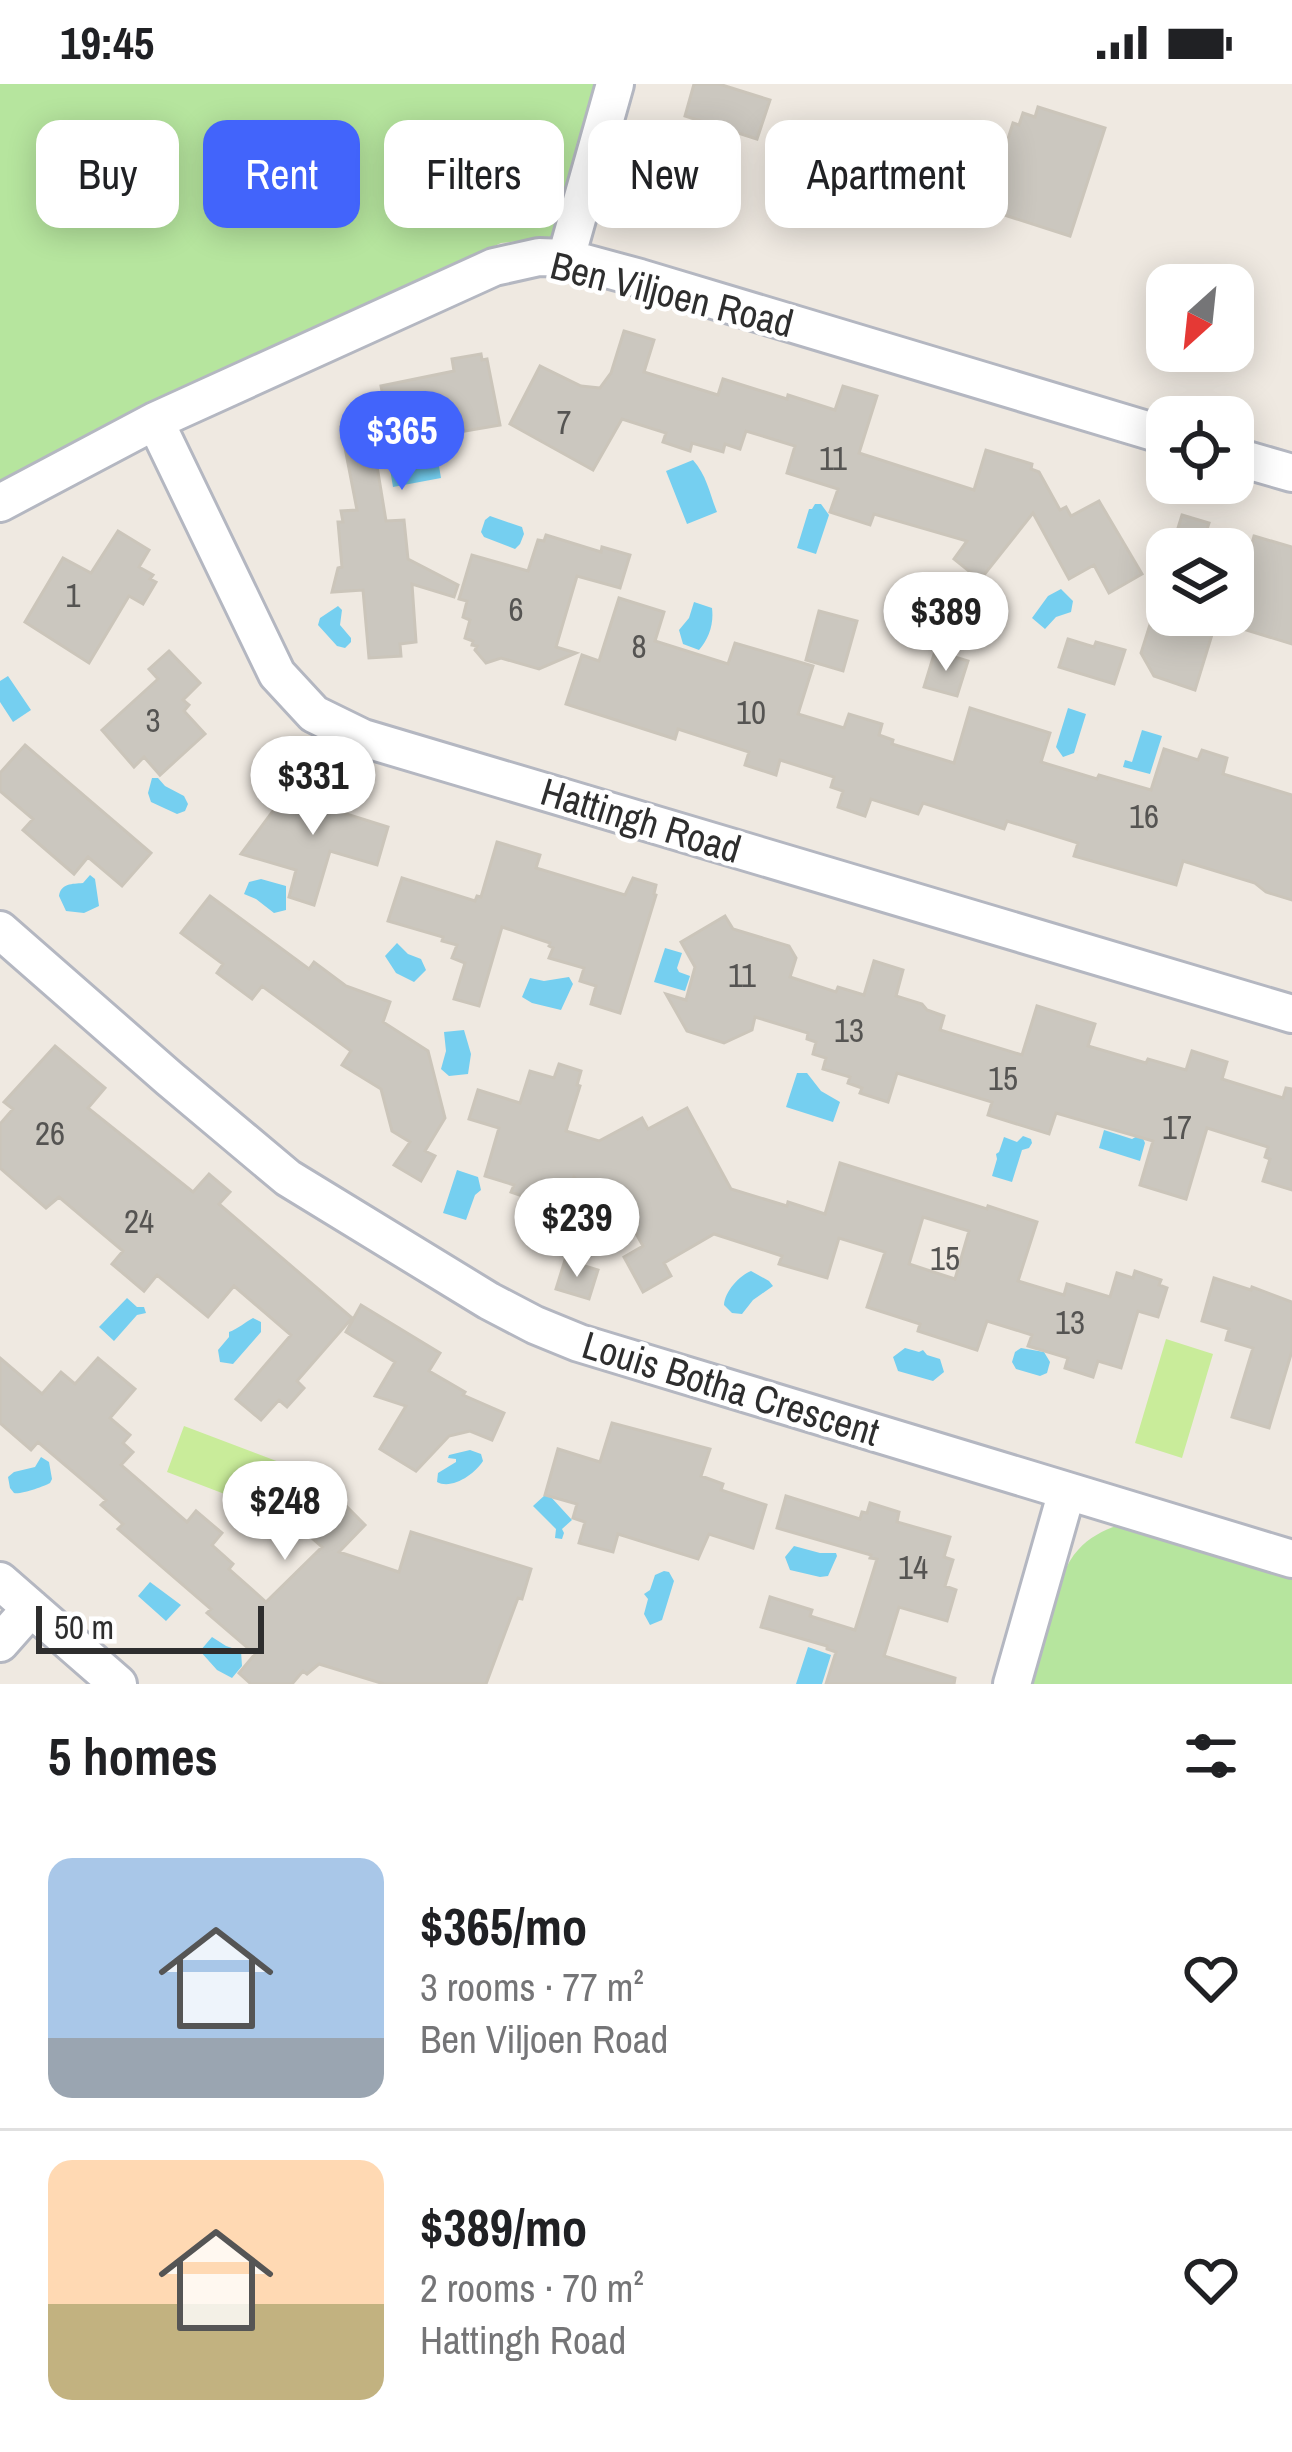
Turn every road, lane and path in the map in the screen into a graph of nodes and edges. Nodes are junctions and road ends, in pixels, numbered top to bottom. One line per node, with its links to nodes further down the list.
1 (615, 84): 2 (street)
2 (566, 258): 3 (street, Ben Viljoen Road); 4 (street, Ben Viljoen Road)
3 (155, 421): 7 (street, Ben Viljoen Road); 9 (street, Hattingh Road)
4 (1146, 430)
5 (1254, 462): 6 (street)
6 (1292, 473)
7 (0, 503)
8 (0, 930): 10 (street, Louis Botha Crescent)
9 (1292, 1014)
10 (1067, 1490): 11 (street, Louis Botha Crescent); 16 (street)
11 (1292, 1559)
12 (0, 1581): 13 (street)
13 (31, 1608): 14 (street); 15 (street)
14 (0, 1643)
15 (118, 1684)
16 (1012, 1684)

